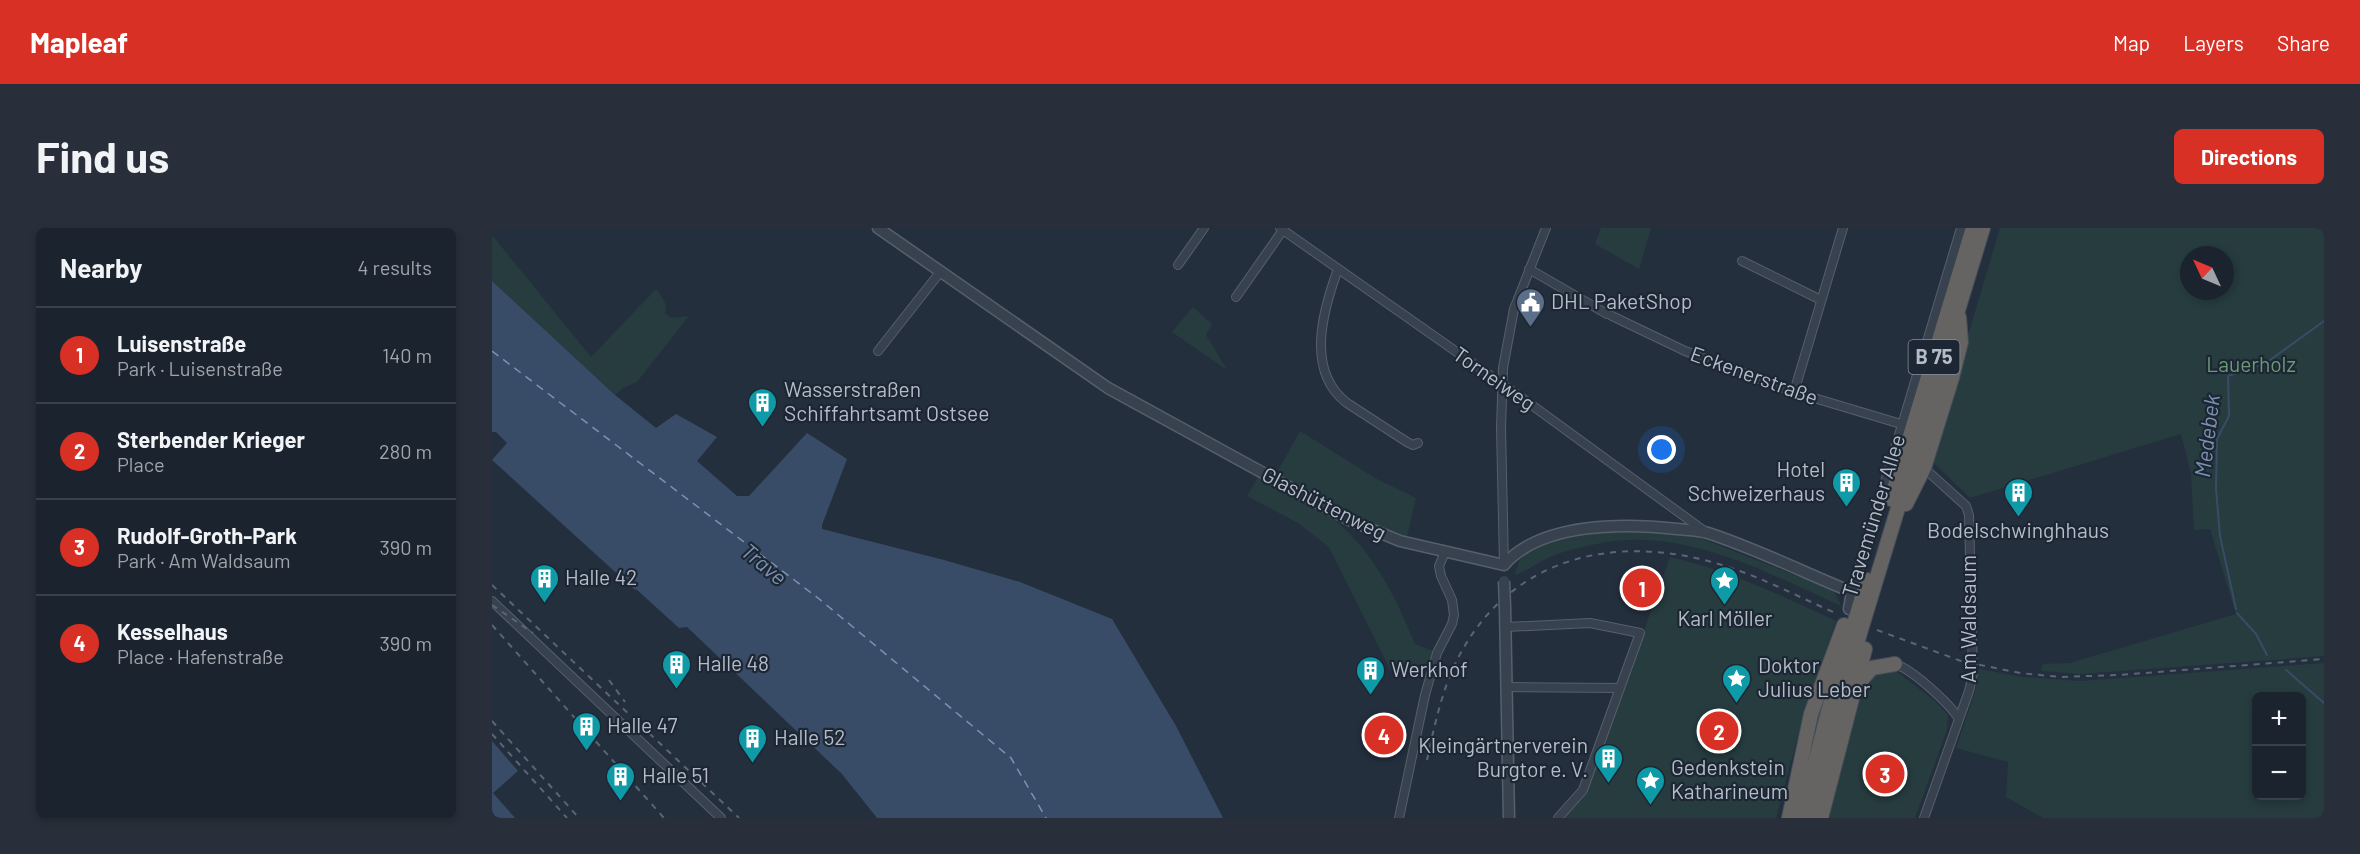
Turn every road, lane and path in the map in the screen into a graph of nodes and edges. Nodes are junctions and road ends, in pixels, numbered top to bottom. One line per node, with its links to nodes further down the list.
1 (1204, 228): 10 (street)
2 (1546, 228): 12 (street)
3 (1843, 228): 15 (street)
4 (1961, 228): 20 (street, Travemünder Allee)
5 (1973, 228): 31 (highway, Travemünder Allee / B 75)
6 (1983, 228): 16 (highway, Travemünder Allee / B 75)
7 (1281, 229): 11 (street, Torneiweg); 14 (street)
8 (885, 230): 13 (street, Glashüttenweg)
9 (1742, 261): 15 (street)
10 (1178, 265)
11 (1338, 269): 18 (street, Torneiweg); 21 (street)
12 (1529, 269): 18 (street); 19 (street, Eckenerstraße)
13 (941, 271): 17 (street); 25 (street, Glashüttenweg)
14 (1236, 297)
15 (1821, 300): 19 (street)
16 (1959, 309): 22 (highway); 24 (highway, Travemünder Allee / B 75)
17 (878, 351)
18 (1502, 384): 23 (street, Torneiweg); 26 (street)
19 (1794, 392): 20 (street, Eckenerstraße)
20 (1901, 424): 27 (street, Travemünder Allee)
21 (1418, 443)
22 (1924, 468): 24 (highway); 36 (street, Am Waldsaum)
23 (1706, 532): 26 (street); 27 (street)
24 (1889, 538): 35 (highway, B 75); 44 (highway, Travemünder Allee)
25 (1444, 552): 26 (street, Glashüttenweg); 39 (street)
26 (1504, 565): 30 (street, bridge)
27 (1852, 592): 29 (street, Travemünder Allee)
28 (492, 601): 38 (street)
29 (1849, 609): 37 (highway)
30 (1506, 627): 33 (street); 34 (street)
31 (1847, 645): 37 (highway, B 75); 43 (highway, Travemünder Allee)
32 (1895, 664): 35 (highway); 36 (street)
33 (1507, 687): 34 (street); 40 (street)
34 (1619, 688): 41 (street)
35 (1855, 688): 45 (highway, B 75)
36 (1959, 719): 46 (street, Am Waldsaum)
37 (1806, 736): 42 (highway, B 75)
38 (722, 818)
39 (1399, 818)
40 (1509, 818)
41 (1558, 818)
42 (1789, 818)
43 (1801, 818)
44 (1810, 818)
45 (1821, 818)
46 (1924, 818)

